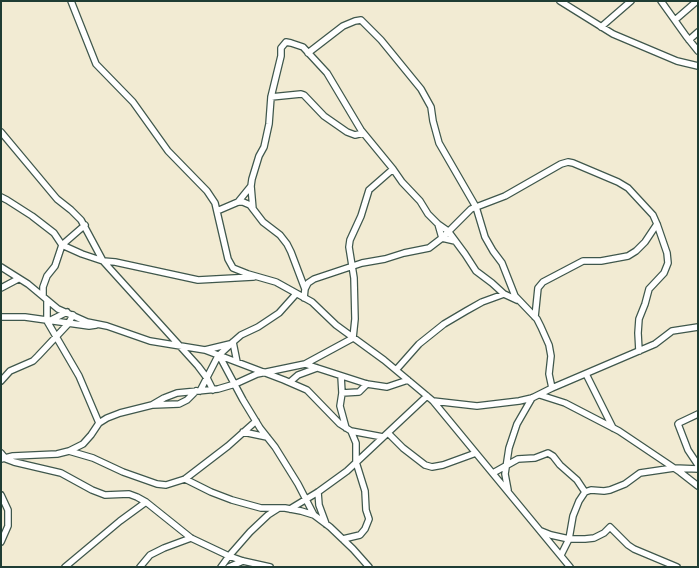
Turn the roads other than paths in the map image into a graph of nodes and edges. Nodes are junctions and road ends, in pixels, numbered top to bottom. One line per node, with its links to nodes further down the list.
1 (71, 1): 23 (street)
2 (560, 1): 6 (street)
3 (631, 1): 8 (street)
4 (661, 1): 7 (street)
5 (697, 1): 7 (street)
6 (567, 3): 8 (street)
7 (675, 20): 10 (street)
8 (601, 26): 13 (street)
9 (698, 32): 10 (street)
10 (689, 40): 11 (street)
11 (698, 51)
12 (308, 53): 14 (street); 16 (street); 21 (street)
13 (698, 66)
14 (271, 97): 16 (street); 18 (street)
15 (1, 132): 26 (street)
16 (363, 133): 17 (street)
17 (393, 169): 24 (street); 32 (street)
18 (251, 186): 20 (street); 22 (street)
19 (1, 197): 30 (street)
20 (238, 202): 22 (street); 23 (street)
21 (476, 207): 25 (street); 27 (street); 38 (street)
22 (253, 209): 37 (street)
23 (217, 211): 34 (street)
24 (438, 224): 27 (street); 28 (street)
25 (657, 224): 43 (street); 57 (street)
26 (85, 225): 30 (street); 31 (street)
27 (448, 231): 28 (street); 29 (street)
28 (442, 238): 29 (street); 32 (street)
29 (455, 241): 38 (street)
30 (62, 245): 31 (street); 40 (street)
31 (103, 261): 34 (street); 55 (street)
32 (352, 266): 37 (street); 53 (street)
33 (1, 268): 35 (street)
34 (259, 277): 39 (street)
35 (18, 279): 36 (street); 40 (street)
36 (1, 288)
37 (305, 289): 41 (street)
38 (508, 293): 42 (street); 63 (street)
39 (296, 294): 41 (street); 54 (street)
40 (45, 298): 44 (street); 48 (street)
41 (304, 298): 53 (street)
42 (520, 302): 43 (street); 47 (street)
43 (536, 305): 47 (street)
44 (67, 312): 45 (street); 48 (street)
45 (73, 315): 49 (street); 50 (street)
46 (1, 317): 48 (street)
47 (535, 317): 73 (street)
48 (48, 321): 49 (street); 52 (street)
49 (68, 324): 50 (street); 52 (street)
50 (99, 324): 55 (street)
51 (698, 327): 57 (street)
52 (56, 336): 69 (street); 86 (street)
53 (353, 338): 60 (street); 63 (street)
54 (231, 343): 56 (street); 58 (street); 59 (street)
55 (181, 346): 56 (street); 67 (street)
56 (206, 350): 58 (street)
57 (639, 351): 65 (street)
58 (219, 356): 59 (street); 67 (street); 71 (street)
59 (237, 362): 64 (street)
60 (305, 364): 61 (street); 62 (street)
61 (317, 368): 66 (street); 70 (street)
62 (285, 369): 64 (street); 70 (street)
63 (396, 370): 68 (street)
64 (264, 373): 70 (street); 71 (street)
65 (586, 374): 73 (street); 88 (street)
66 (341, 376): 72 (street); 76 (street)
67 (207, 378): 74 (street); 75 (street)
68 (408, 380): 72 (street); 78 (street)
69 (1, 381)
70 (287, 381): 83 (street)
71 (235, 384): 74 (street); 85 (street)
72 (367, 384): 76 (street)
73 (552, 388): 77 (street)
74 (213, 390): 75 (street)
75 (198, 391): 81 (street); 81 (street)
76 (342, 393): 82 (street)
77 (540, 395): 79 (street); 88 (street)
78 (427, 396): 80 (street); 90 (street)
79 (532, 398): 80 (street); 98 (street)
80 (433, 401): 95 (street)
81 (152, 405): 86 (street)
82 (340, 406): 83 (street); 87 (street)
83 (330, 413): 87 (street)
84 (698, 414): 99 (street)
85 (256, 421): 89 (street); 91 (street)
86 (99, 424): 93 (street)
87 (349, 429): 92 (street); 97 (street)
88 (614, 429): 100 (street)
89 (243, 432): 91 (street); 103 (street)
90 (388, 433): 92 (street); 95 (street)
91 (267, 437): 109 (street)
92 (383, 437): 97 (street)
93 (69, 451): 96 (street); 103 (street)
94 (1, 453): 96 (street)
95 (476, 453): 102 (street)
96 (3, 459): 110 (street)
97 (356, 462): 105 (street); 118 (street)
98 (506, 465): 102 (street); 106 (street); 107 (street)
99 (698, 465)
100 (674, 468): 101 (street); 104 (street); 107 (street)
101 (698, 469)
102 (493, 473): 106 (street)
103 (185, 478): 111 (street)
104 (698, 486)
105 (318, 492): 109 (street); 114 (street)
106 (508, 492): 115 (street)
107 (586, 492): 119 (street)
108 (1, 495): 120 (street)
109 (305, 499): 112 (street); 113 (street)
110 (146, 502): 117 (street); 125 (street)
111 (279, 508): 112 (street); 123 (street)
112 (290, 509): 113 (street)
113 (314, 515): 114 (street)
114 (326, 524): 118 (street)
115 (540, 531): 116 (street); 121 (street)
116 (558, 537): 119 (street); 121 (street)
117 (191, 538): 123 (street); 126 (street)
118 (343, 539): 130 (street)
119 (569, 539): 122 (street); 132 (street)
120 (1, 542)
121 (551, 544): 122 (street)
122 (561, 555): 131 (street)
123 (229, 556): 124 (street); 127 (street)
124 (243, 561): 128 (street); 129 (street)
125 (65, 567)
126 (140, 567)
127 (221, 567)
128 (229, 567)
129 (270, 567)
130 (369, 567)
131 (570, 567)
132 (677, 567)

